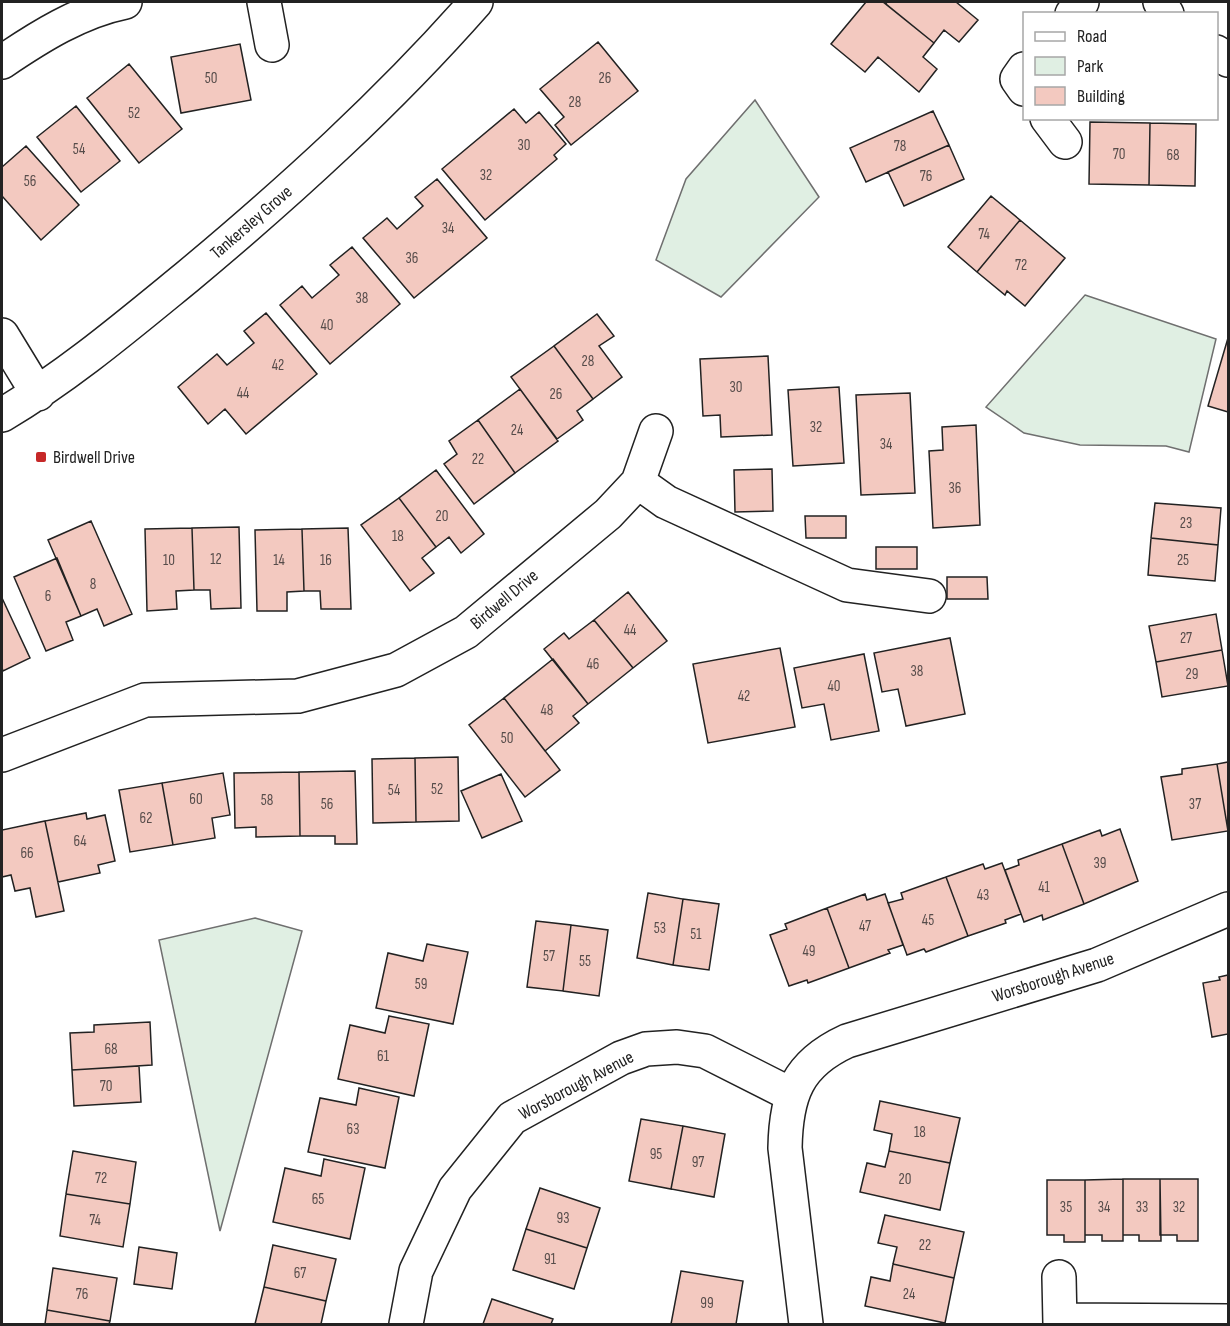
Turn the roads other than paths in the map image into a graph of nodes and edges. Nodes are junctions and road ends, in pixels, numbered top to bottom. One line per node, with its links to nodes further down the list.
1 (125, 2): 5 (street)
2 (264, 2): 4 (street)
3 (476, 2): 9 (street, Tankersley Grove)
4 (272, 45)
5 (2, 62)
6 (1023, 70): 7 (street)
7 (1023, 88)
8 (2, 335): 9 (street)
9 (38, 394): 10 (street, Tankersley Grove)
10 (2, 415)
11 (656, 431): 12 (street, Birdwell Drive)
12 (638, 482): 13 (street); 14 (street, Birdwell Drive)
13 (929, 596)
14 (2, 755)
15 (1228, 909): 16 (street, Worsborough Avenue)
16 (792, 1095): 20 (street, Worsborough Avenue); 21 (street, Worsborough Avenue)
17 (1059, 1276): 19 (street)
18 (1228, 1321): 19 (street)
19 (1060, 1322)
20 (406, 1324)
21 (806, 1324)

